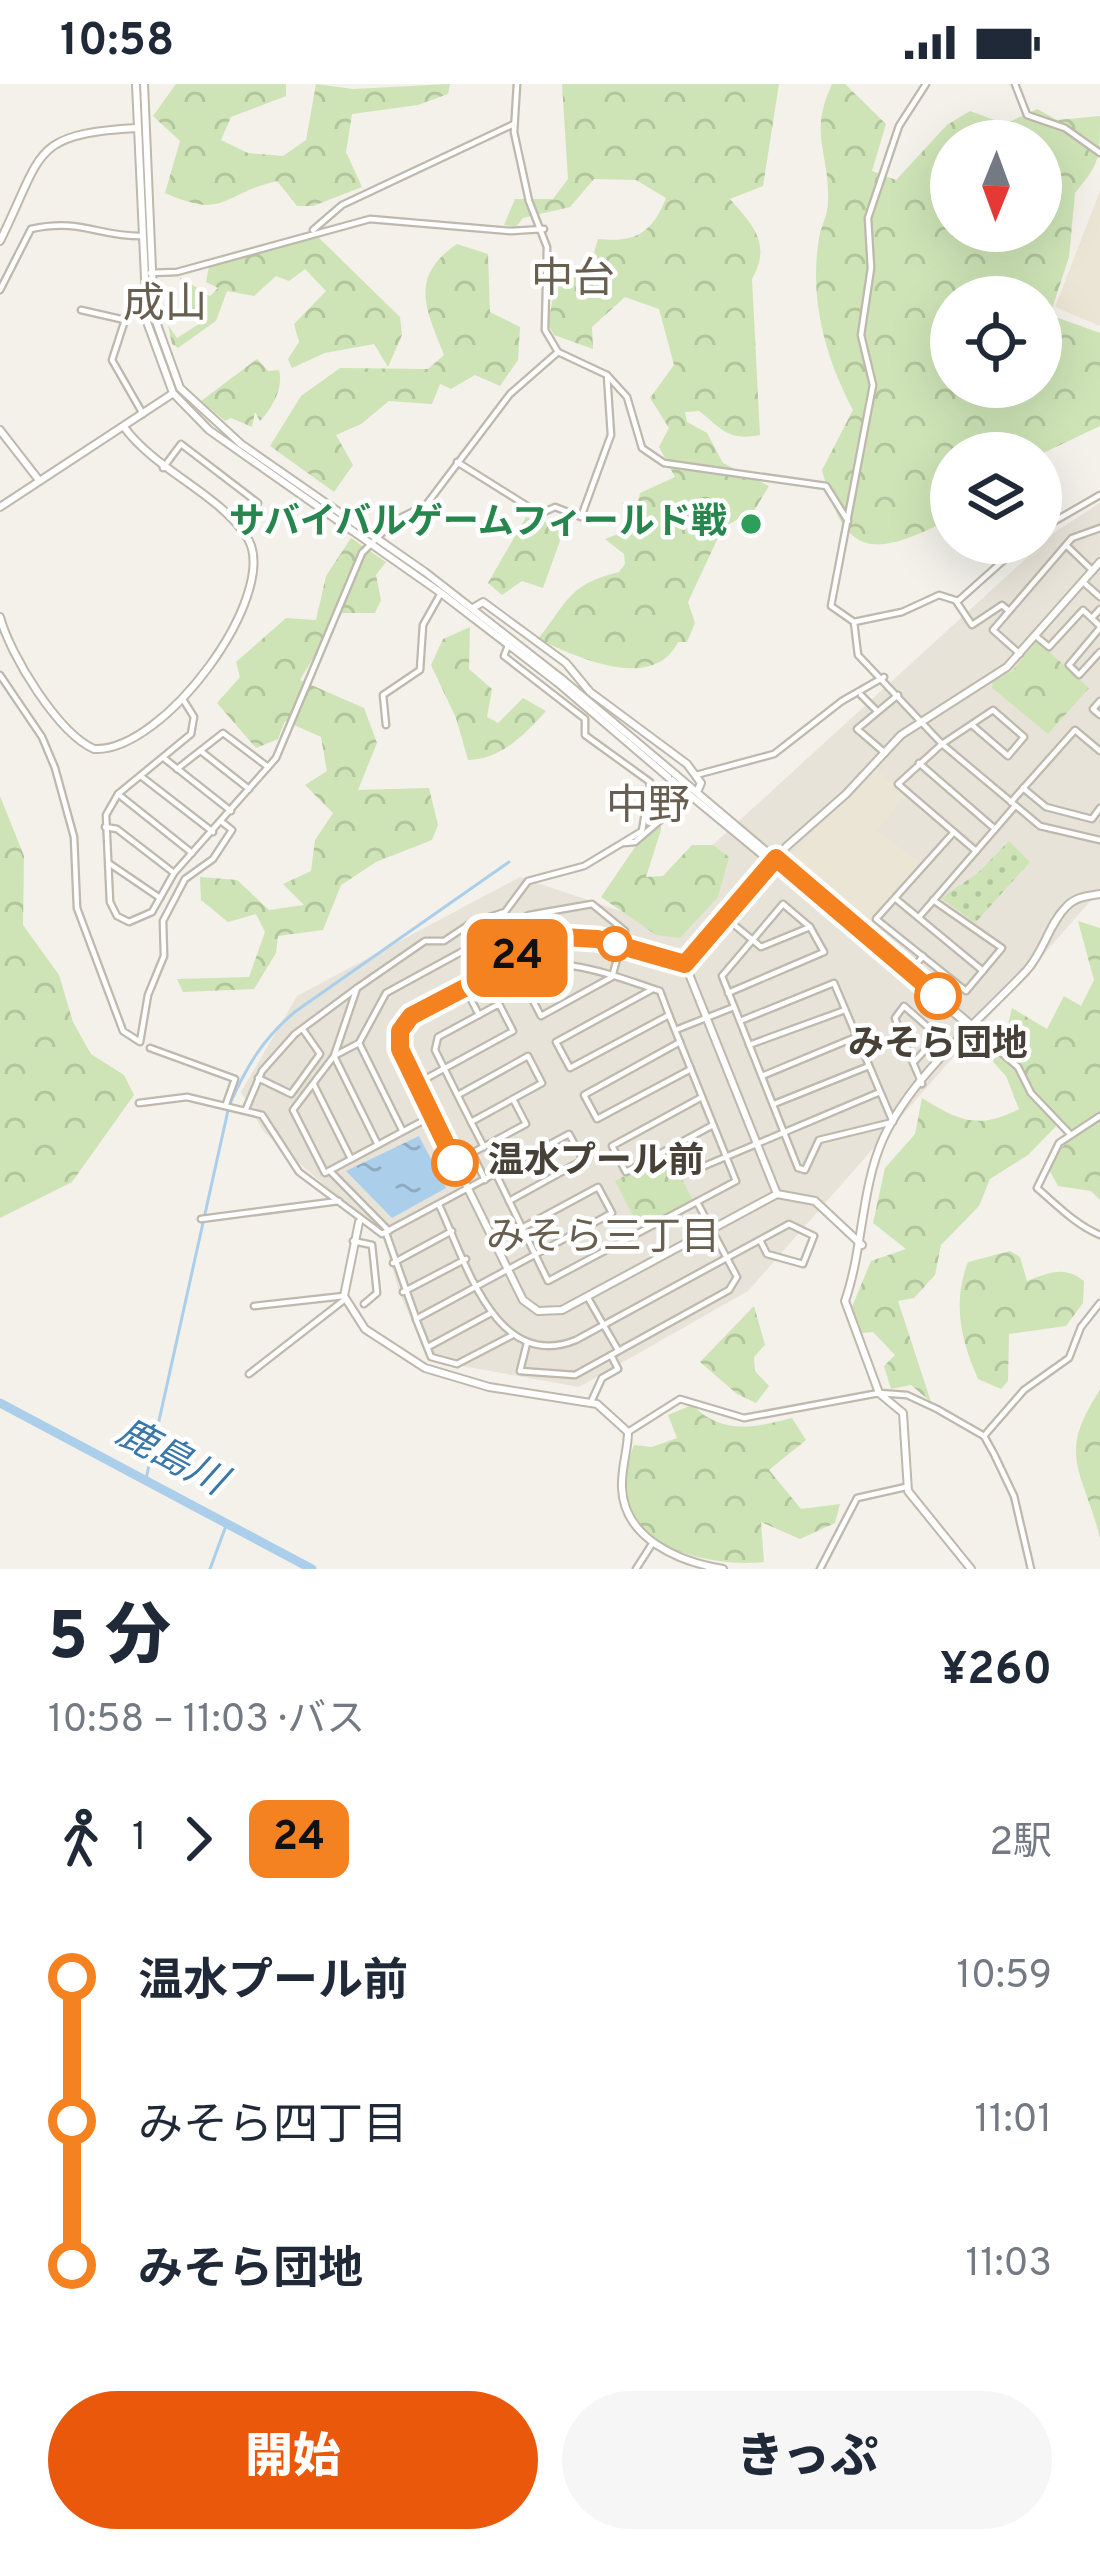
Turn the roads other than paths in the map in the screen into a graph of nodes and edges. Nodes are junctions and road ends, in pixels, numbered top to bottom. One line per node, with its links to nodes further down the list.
1 (140, 84): 6 (street)
2 (517, 84): 5 (street)
3 (926, 84): 28 (street)
4 (1015, 84): 7 (street)
5 (514, 123): 8 (street); 9 (street)
6 (142, 128): 10 (street); 11 (street); 12 (street)
7 (1100, 153)
8 (544, 229): 9 (street); 16 (street)
9 (309, 234): 12 (street)
10 (143, 236): 13 (street); 14 (street)
11 (0, 241)
12 (152, 272): 13 (street); 18 (street)
13 (145, 281): 18 (street)
14 (0, 290)
15 (80, 310): 19 (street)
16 (558, 352): 17 (street); 22 (street)
17 (607, 375): 22 (street); 28 (street)
18 (177, 391): 19 (street); 31 (street)
19 (143, 414): 20 (street)
20 (124, 427): 23 (street); 24 (street)
21 (0, 430): 24 (street)
22 (458, 462): 31 (street)
23 (163, 468): 29 (street); 29 (street)
24 (39, 481): 26 (street)
25 (1100, 495): 27 (street)
26 (0, 506)
27 (1062, 517)
28 (848, 521): 45 (street)
29 (238, 526): 57 (street)
30 (1100, 528): 32 (street)
31 (374, 541): 37 (street); 40 (street); 71 (street)
32 (1066, 546): 35 (street); 42 (street)
33 (1100, 562): 35 (street)
34 (999, 564): 39 (street)
35 (1093, 571): 36 (street)
36 (1083, 582): 38 (street); 47 (street)
37 (441, 592): 48 (street); 63 (street)
38 (1100, 597)
39 (956, 601): 42 (street); 45 (street)
40 (473, 608): 53 (street); 56 (street)
41 (1100, 609): 44 (street)
42 (1010, 611): 50 (street)
43 (0, 617): 57 (street)
44 (1092, 619): 46 (street); 47 (street)
45 (854, 622): 52 (street)
46 (1100, 627): 49 (street)
47 (1035, 636): 50 (street)
48 (508, 643): 53 (street); 61 (street)
49 (1100, 652)
50 (1020, 654): 62 (street)
51 (0, 675): 83 (street)
52 (884, 677): 54 (street); 73 (street)
53 (560, 681): 75 (street, bridge)
54 (898, 694): 59 (street); 62 (street)
55 (861, 695): 59 (street)
56 (600, 699): 61 (street); 73 (street)
57 (184, 701): 69 (street)
58 (1100, 701): 60 (street)
59 (877, 711): 68 (street)
60 (1100, 715)
61 (586, 719): 89 (street)
62 (919, 722): 65 (street); 68 (street)
63 (386, 725)
64 (972, 725): 64 (street); 65 (street)
65 (942, 744): 70 (street); 80 (street)
66 (200, 751): 71 (street); 72 (street); 77 (street)
67 (1100, 751): 76 (street)
68 (885, 753): 92 (street)
69 (164, 758): 72 (street); 74 (street)
70 (919, 763): 85 (street); 87 (street)
71 (268, 767): 77 (street)
72 (177, 769): 82 (street)
73 (696, 775): 78 (street)
74 (141, 777): 79 (street); 86 (street)
75 (672, 777): 78 (street); 89 (street); 92 (street)
76 (1023, 788): 80 (street); 81 (street)
77 (249, 789): 82 (street)
78 (697, 792): 92 (street)
79 (118, 794): 84 (street); 91 (street)
80 (1013, 804): 85 (street); 88 (street)
81 (1100, 808)
82 (231, 811): 83 (street)
83 (222, 823): 86 (street)
84 (104, 827): 93 (street); 94 (street)
85 (995, 829): 90 (street)
86 (214, 832): 91 (street)
87 (954, 832): 90 (street); 97 (street)
88 (1100, 840)
89 (624, 844): 112 (street)
90 (976, 851): 98 (street)
91 (192, 854): 94 (street)
92 (773, 861): 100 (street); 109 (street); 121 (street)
93 (108, 863): 96 (street); 96 (street)
94 (174, 873): 96 (street)
95 (1100, 894): 121 (street)
96 (160, 898)
97 (896, 899): 99 (street); 105 (street)
98 (934, 899): 99 (street); 108 (street)
99 (919, 917): 108 (street)
100 (726, 918): 103 (street); 106 (street)
101 (810, 927): 103 (street); 103 (street); 114 (street)
102 (489, 937): 104 (street); 107 (street); 127 (street)
103 (752, 940): 114 (street)
104 (621, 946): 106 (street); 107 (street); 110 (street)
105 (923, 956): 108 (street); 109 (street)
106 (685, 964): 119 (street)
107 (504, 965): 111 (street)
108 (982, 971)
109 (910, 972): 121 (street)
110 (612, 977): 110 (street); 113 (street)
111 (464, 986): 117 (street); 138 (street)
112 (357, 988): 122 (street); 131 (street)
113 (653, 989): 118 (street); 118 (street)
114 (728, 993): 115 (street)
115 (734, 1007): 119 (street); 120 (street)
116 (846, 1010): 120 (street); 125 (street); 128 (street)
117 (479, 1015): 134 (street); 134 (street)
118 (669, 1015): 123 (street)
119 (706, 1019): 123 (street); 157 (street)
120 (740, 1021): 128 (street)
121 (970, 1027): 139 (street); 156 (street)
122 (303, 1029): 137 (street); 137 (street)
123 (676, 1030): 126 (street)
124 (902, 1035): 130 (street); 132 (street); 132 (street)
125 (857, 1037): 130 (street); 136 (street)
126 (680, 1042): 135 (street); 135 (street)
127 (359, 1043): 131 (street); 154 (street)
128 (749, 1046): 136 (street)
129 (150, 1048): 146 (street)
130 (863, 1050): 133 (street)
131 (334, 1056): 140 (street); 158 (street)
132 (914, 1063): 139 (street)
133 (869, 1066): 141 (street); 147 (street)
134 (444, 1068): 138 (street); 142 (street)
135 (691, 1069): 143 (street)
136 (762, 1076): 147 (street)
137 (258, 1078): 148 (street)
138 (416, 1084): 149 (street)
139 (922, 1084): 152 (street)
140 (314, 1085): 162 (street); 163 (street)
141 (880, 1092): 152 (street); 155 (street)
142 (458, 1096): 144 (street); 151 (street)
143 (702, 1097): 153 (street); 160 (street)
144 (513, 1099): 151 (street); 159 (street)
145 (139, 1103): 146 (street)
146 (226, 1104): 148 (street)
147 (773, 1105): 155 (street)
148 (246, 1109): 168 (street)
149 (431, 1115): 154 (street); 166 (street)
150 (1100, 1116): 156 (street)
151 (471, 1122): 159 (street)
152 (893, 1122): 155 (street); 181 (street)
153 (713, 1124): 160 (street); 161 (street)
154 (403, 1131): 158 (street)
155 (784, 1131): 157 (street)
156 (1070, 1134): 178 (street)
157 (755, 1143): 161 (street); 167 (street)
158 (378, 1144): 162 (street)
159 (484, 1147): 165 (street)
160 (669, 1148): 161 (street)
161 (725, 1154): 170 (street)
162 (351, 1160): 163 (street)
163 (330, 1171): 177 (street)
164 (496, 1174): 165 (street); 169 (street); 169 (street)
165 (485, 1180): 166 (street)
166 (467, 1189): 171 (street); 186 (street)
167 (778, 1194): 176 (street); 181 (street)
168 (339, 1201): 172 (street); 173 (street)
169 (509, 1201): 174 (street)
170 (697, 1202): 176 (street); 182 (street)
171 (439, 1205): 175 (street); 177 (street)
172 (201, 1219)
173 (359, 1222): 177 (street); 180 (street)
174 (522, 1228): 182 (street); 182 (street)
175 (452, 1231): 184 (street); 185 (street)
176 (713, 1231): 183 (street); 189 (street)
177 (388, 1232): 185 (street)
178 (1100, 1235)
179 (760, 1240): 179 (street); 183 (street)
180 (353, 1241): 190 (street); 192 (street)
181 (862, 1245): 202 (street)
182 (536, 1255): 186 (street)
183 (728, 1256): 196 (street); 200 (street)
184 (466, 1259): 187 (street); 188 (street)
185 (394, 1263): 188 (street)
186 (508, 1269): 187 (street); 189 (street)
187 (479, 1286): 194 (street); 195 (street)
188 (403, 1292): 195 (street)
189 (588, 1297): 196 (street)
190 (345, 1298): 193 (street); 201 (street); 203 (street)
191 (1100, 1303): 205 (street)
192 (364, 1304)
193 (254, 1306)
194 (491, 1313): 197 (street); 199 (street)
195 (416, 1318): 199 (street)
196 (603, 1325): 198 (street); 200 (street)
197 (511, 1336): 198 (street); 199 (street)
198 (527, 1343): 200 (street)
199 (428, 1347)
200 (614, 1353): 203 (street)
201 (249, 1374)
202 (879, 1393): 204 (street); 205 (street); 206 (street)
203 (592, 1402): 204 (street)
204 (628, 1432): 207 (street)
205 (984, 1436): 212 (street)
206 (906, 1487): 210 (street); 211 (street)
207 (653, 1542): 208 (street); 209 (street)
208 (636, 1569)
209 (723, 1569)
210 (820, 1569)
211 (971, 1569)
212 (1030, 1569)

